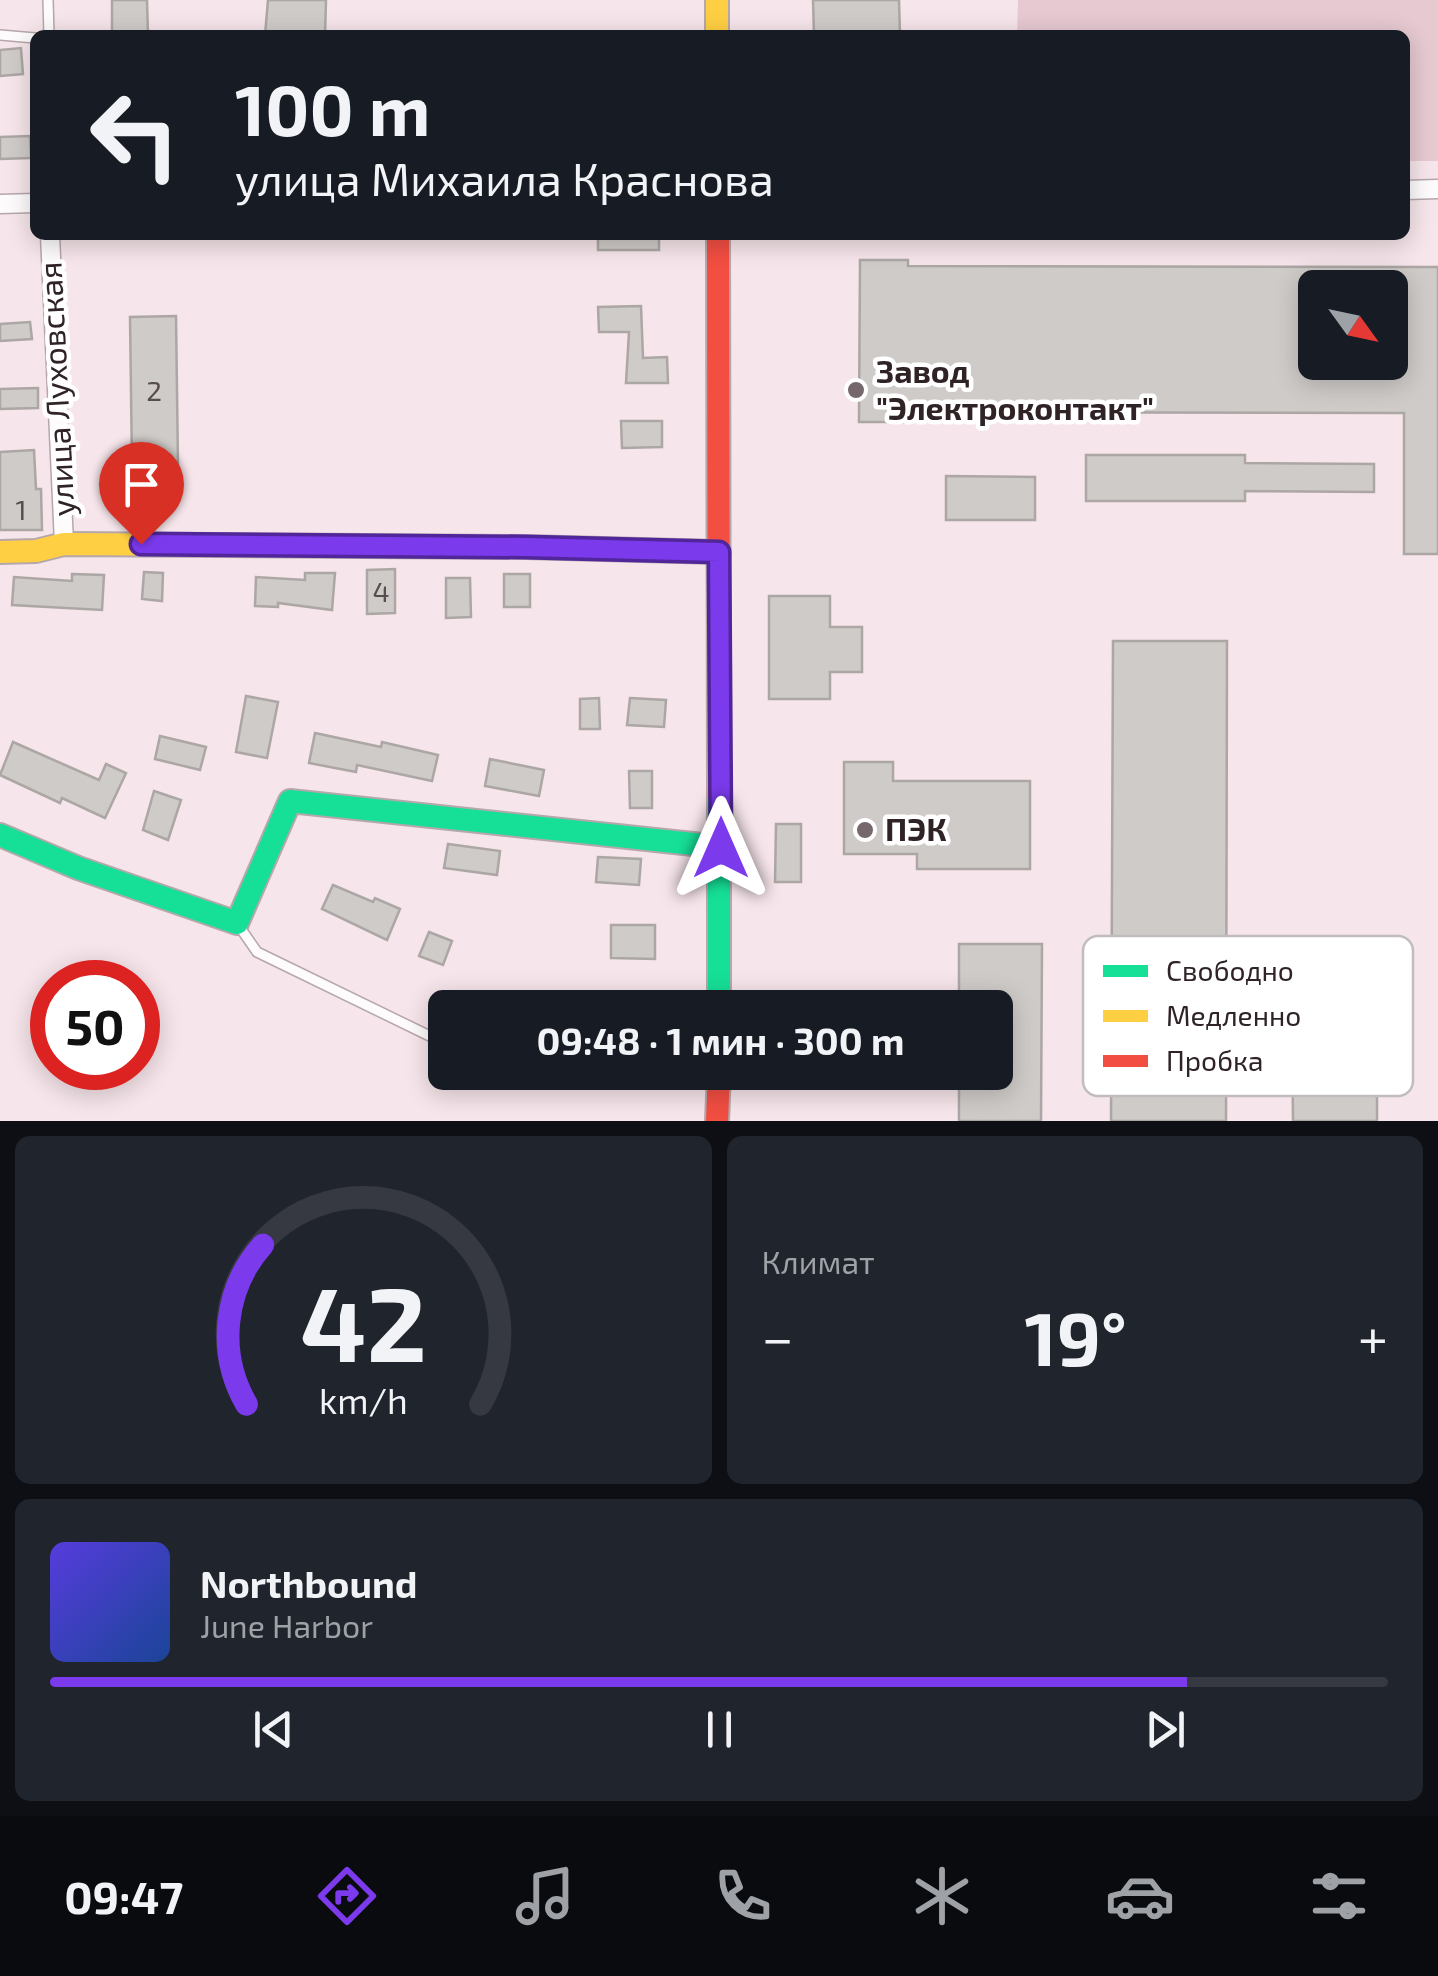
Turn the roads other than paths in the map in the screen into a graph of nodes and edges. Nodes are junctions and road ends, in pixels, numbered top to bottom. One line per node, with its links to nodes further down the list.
1 (48, 0): 3 (lane)
2 (716, 0): 4 (street)
3 (48, 30)
4 (717, 30)
5 (0, 35): 6 (lane)
6 (30, 38)
7 (1410, 190): 8 (street)
8 (1438, 190)
9 (30, 203): 10 (street)
10 (0, 204)
11 (50, 240): 13 (street, улица Луховская)
12 (718, 240): 15 (street)
13 (64, 544): 14 (street); 15 (street)
14 (0, 552)
15 (719, 552): 17 (street)
16 (0, 835): 18 (street)
17 (721, 848): 18 (street); 19 (street)
18 (237, 924): 20 (lane)
19 (719, 990)
20 (428, 1034)
21 (718, 1090): 22 (street)
22 (717, 1121)

